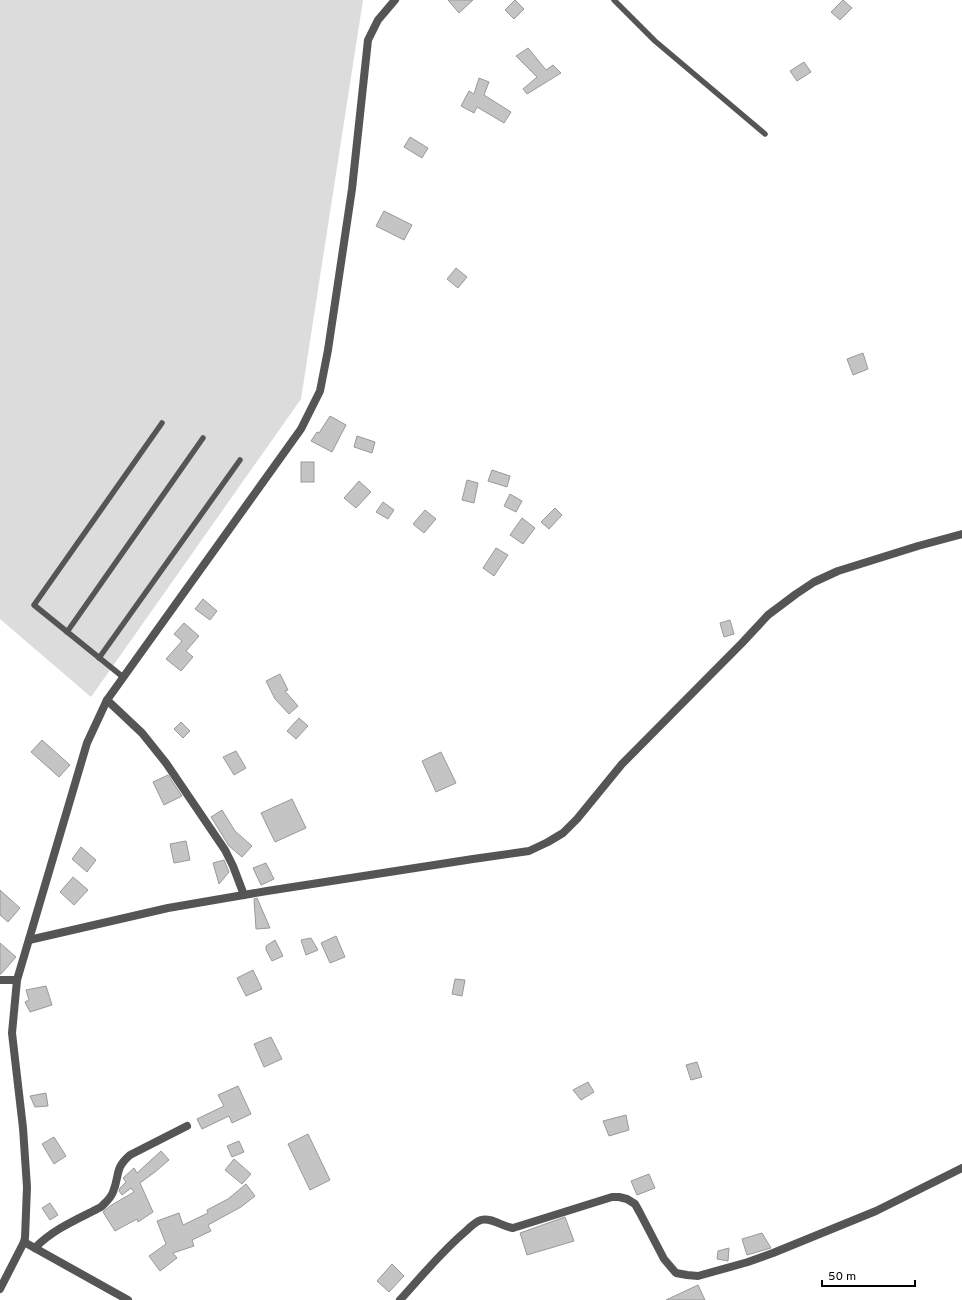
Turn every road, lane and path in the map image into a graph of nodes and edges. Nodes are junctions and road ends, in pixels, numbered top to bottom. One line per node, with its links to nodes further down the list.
1 (395, 0): 10 (street)
2 (614, 0): 3 (lane)
3 (764, 134)
4 (162, 423): 8 (lane)
5 (203, 438): 8 (lane)
6 (240, 460): 9 (lane)
7 (962, 534): 12 (street)
8 (67, 632): 9 (lane)
9 (99, 658): 10 (lane)
10 (123, 677): 11 (street)
11 (107, 700): 12 (street); 13 (street)
12 (244, 895): 13 (street)
13 (29, 940): 15 (street)
14 (0, 980): 15 (street)
15 (17, 980): 18 (street)
16 (187, 1126): 19 (street)
17 (962, 1168): 22 (street)
18 (24, 1242): 19 (street); 20 (street)
19 (35, 1248): 21 (street)
20 (0, 1289)
21 (128, 1300)
22 (400, 1300)

